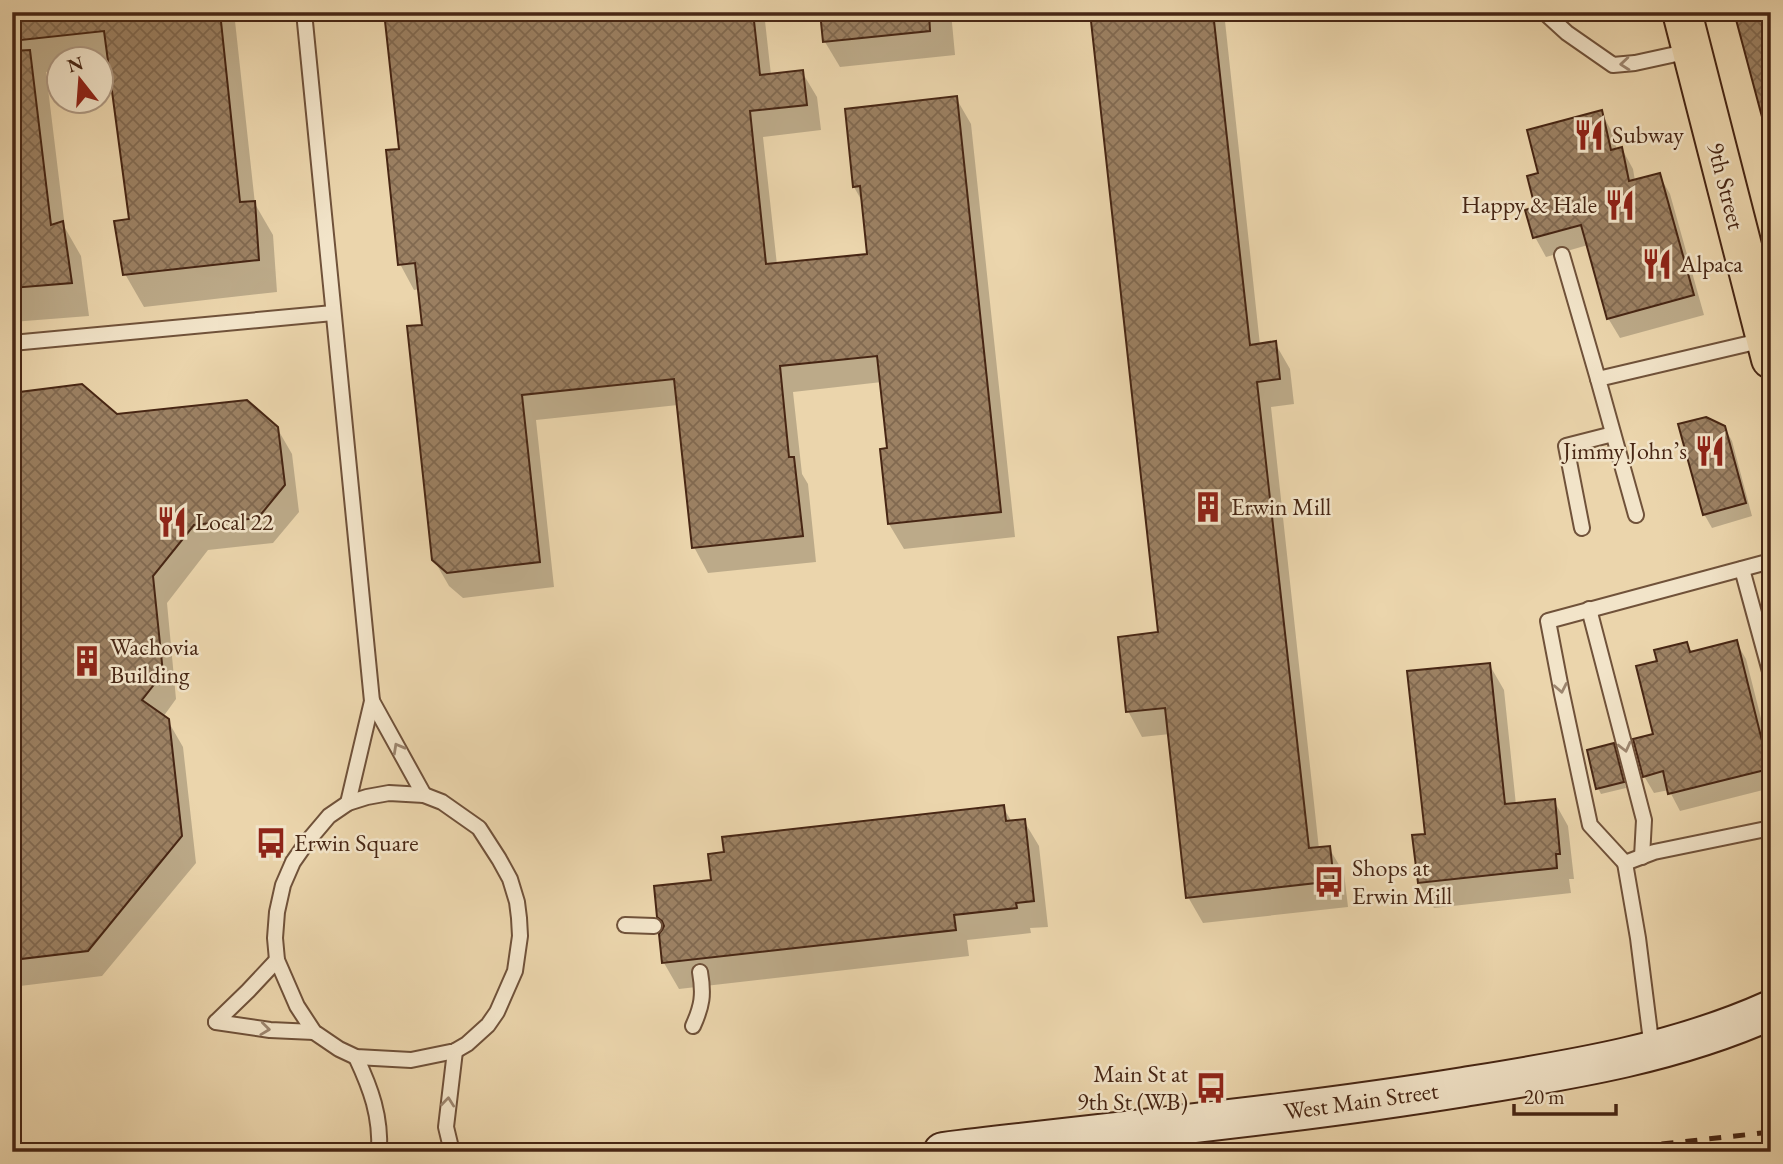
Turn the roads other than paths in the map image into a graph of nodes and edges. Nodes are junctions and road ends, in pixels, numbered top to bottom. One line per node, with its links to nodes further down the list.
1 (304, 12): 6 (lane)
2 (1544, 12): 4 (lane, one-way to 2)
3 (1682, 12): 4 (main road, 9th Street)
4 (1692, 51): 8 (main road, 9th Street)
5 (1562, 255): 9 (lane)
6 (333, 313): 7 (lane); 17 (lane)
7 (12, 343)
8 (1768, 350): 9 (lane)
9 (1598, 379): 10 (lane)
10 (1613, 434): 11 (lane); 12 (lane)
11 (1636, 515)
12 (1582, 528)
13 (1771, 561): 14 (lane)
14 (1742, 569): 15 (lane); 16 (lane)
15 (1589, 609): 21 (lane, one-way to 21); 22 (lane, one-way to 22)
16 (1771, 675)
17 (372, 701): 18 (lane, one-way to 17); 19 (lane)
18 (424, 795): 19 (lane); 30 (lane)
19 (348, 803): 25 (lane)
20 (1771, 828): 21 (lane)
21 (1642, 857): 22 (lane)
22 (1625, 863): 31 (lane)
23 (625, 925): 24 (lane)
24 (654, 926)
25 (277, 960): 29 (lane); 29 (lane, one-way to 29)
26 (700, 972): 28 (lane)
27 (1771, 1010): 31 (main road, West Main Street)
28 (693, 1026)
29 (314, 1032): 32 (lane)
30 (455, 1051): 32 (lane); 34 (lane, one-way to 30)
31 (1653, 1052): 35 (main road, West Main Street)
32 (356, 1057): 33 (lane)
33 (379, 1152)
34 (452, 1152)
35 (943, 1152)

